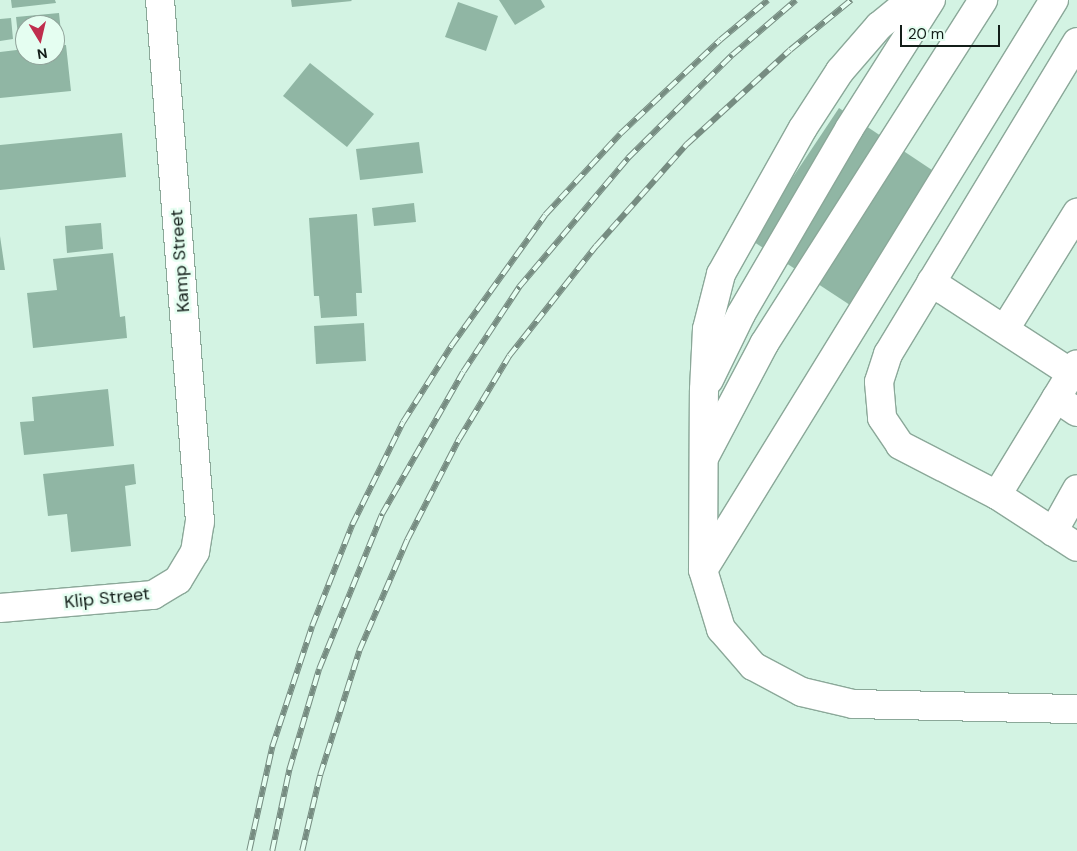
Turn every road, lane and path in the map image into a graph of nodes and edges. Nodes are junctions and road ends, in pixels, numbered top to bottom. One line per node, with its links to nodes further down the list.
1 (160, 0): 17 (street, Kamp Street)
2 (911, 0): 12 (street)
3 (931, 0): 12 (street)
4 (983, 0): 14 (street)
5 (1054, 0): 20 (street)
6 (1077, 42): 7 (street)
7 (1069, 74): 9 (street)
8 (1077, 213): 10 (street)
9 (931, 282): 10 (street); 16 (street)
10 (1005, 329): 11 (street)
11 (1074, 368): 13 (street)
12 (704, 390): 14 (street)
13 (1067, 405): 16 (street)
14 (703, 460): 20 (street)
15 (1077, 489): 18 (street)
16 (997, 495): 18 (street)
17 (200, 522): 21 (street, Klip Street)
18 (1053, 532): 19 (street)
19 (1077, 547)
20 (703, 570): 22 (street)
21 (0, 608)
22 (1077, 709)

